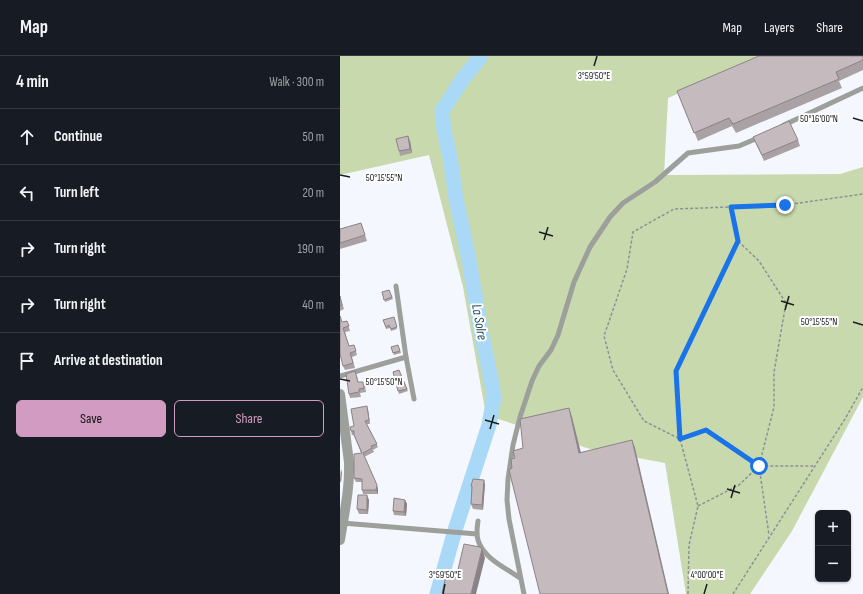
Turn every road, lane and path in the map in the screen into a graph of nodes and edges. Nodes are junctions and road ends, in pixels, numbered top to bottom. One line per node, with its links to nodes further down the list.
1 (863, 88): 2 (lane)
2 (781, 127)
3 (767, 134): 22 (lane)
4 (863, 194): 5 (path)
5 (731, 207): 6 (path); 13 (path)
6 (738, 241): 13 (path); 14 (path)
7 (396, 286): 8 (lane)
8 (406, 357): 9 (lane); 12 (lane)
9 (340, 376)
10 (863, 387): 15 (path)
11 (340, 394): 18 (street)
12 (414, 399)
13 (680, 439): 14 (path); 16 (path)
14 (759, 466): 15 (path); 16 (path); 20 (path)
15 (815, 466): 20 (path)
16 (698, 506): 24 (path)
17 (478, 521): 19 (lane)
18 (342, 523): 19 (lane); 21 (street)
19 (477, 534): 22 (lane)
20 (769, 536): 25 (path)
21 (340, 540)
22 (520, 578): 23 (lane)
23 (524, 594)
24 (688, 594)
25 (733, 594)

